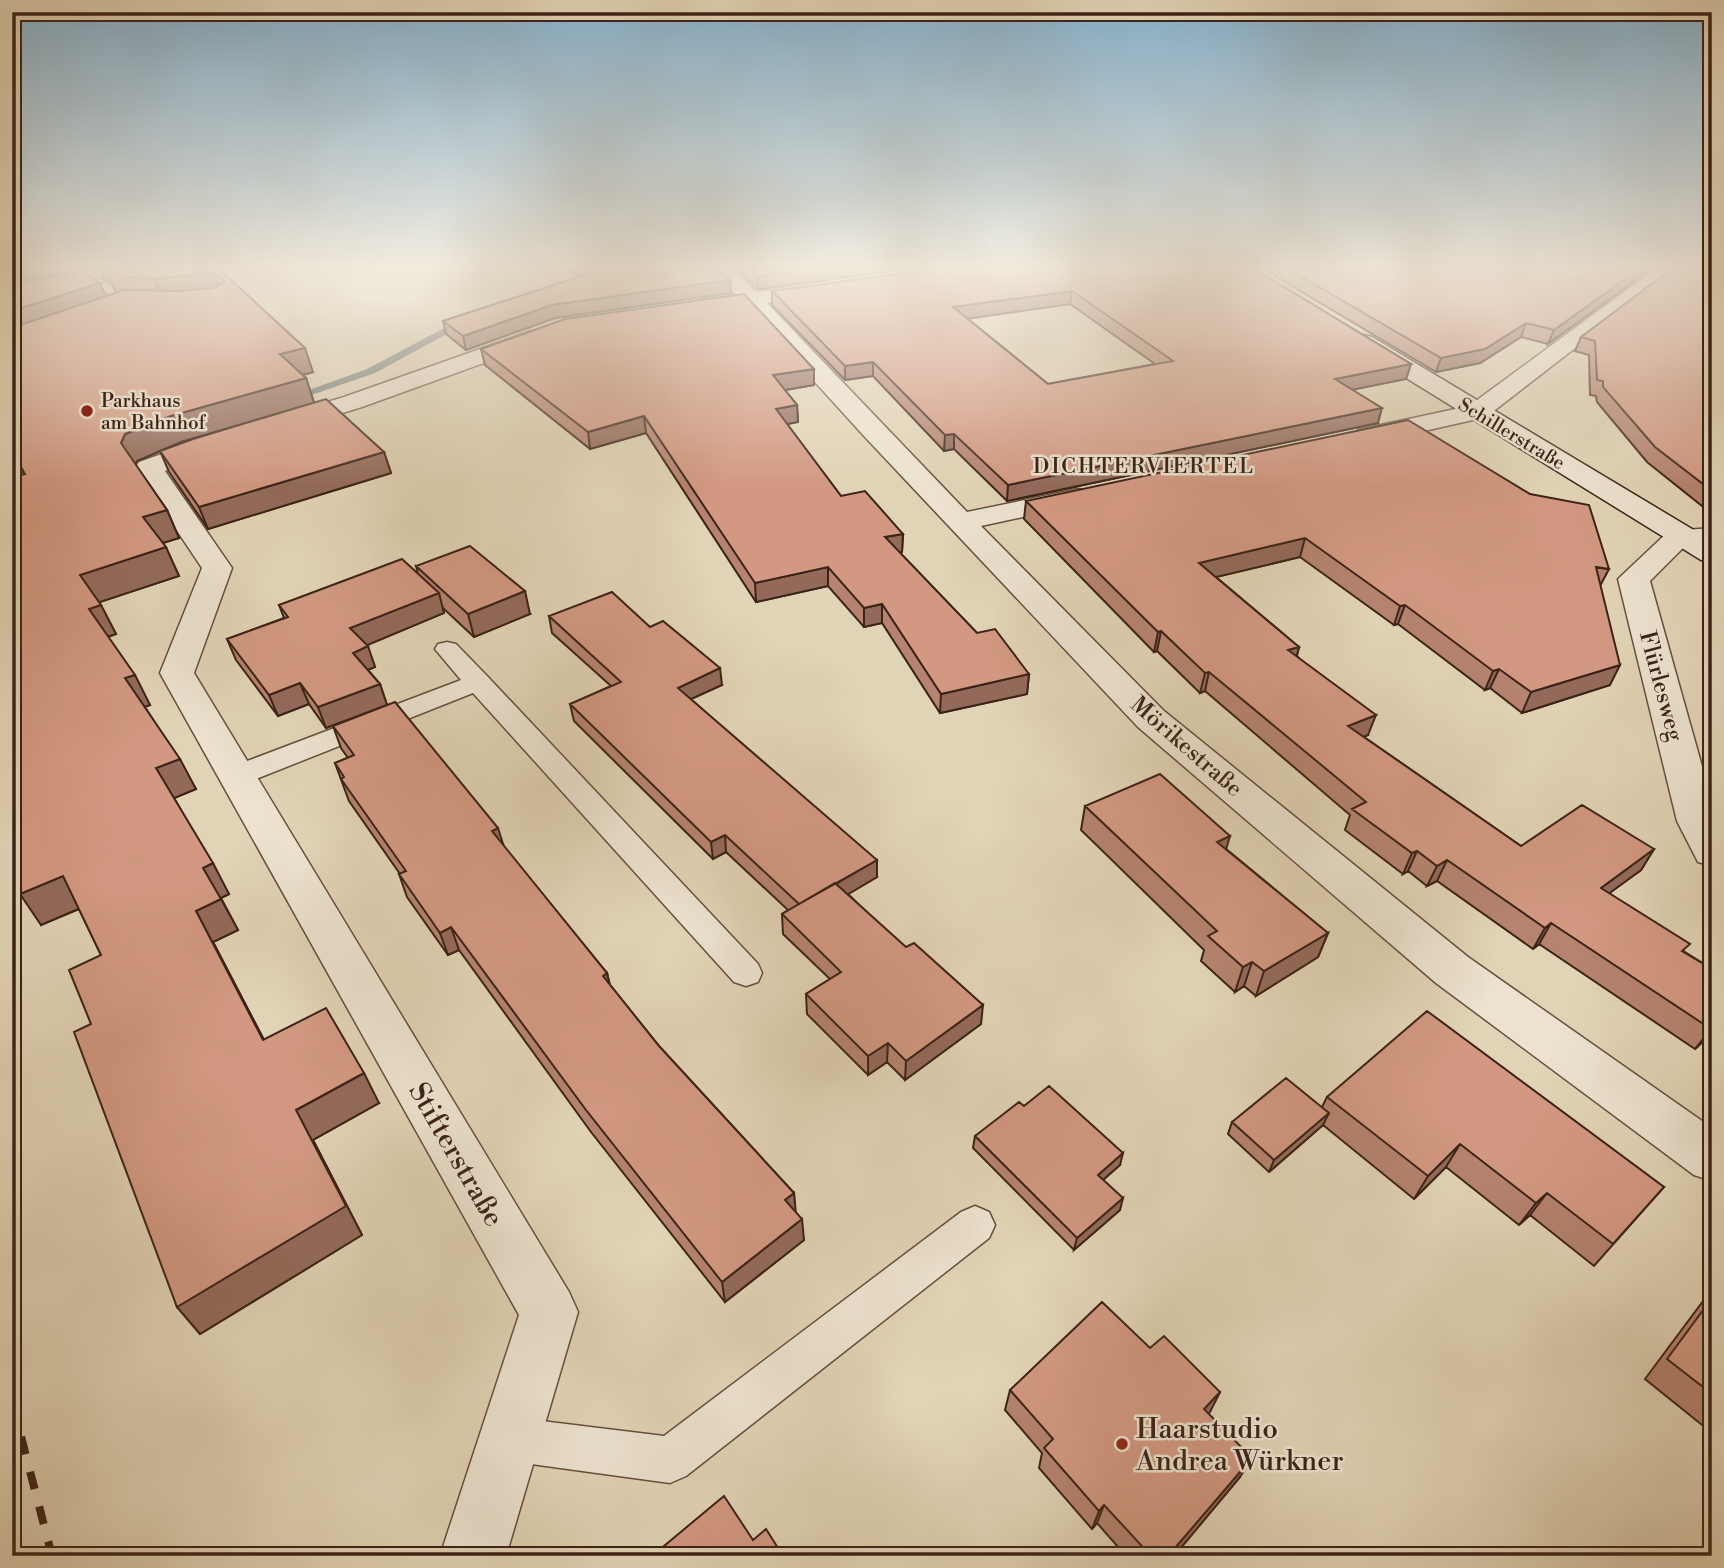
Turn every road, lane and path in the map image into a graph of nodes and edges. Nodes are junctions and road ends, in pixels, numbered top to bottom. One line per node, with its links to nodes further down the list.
1 (525, 340): 13 (street, Stifterstraße)
2 (790, 340): 8 (street, Mörikestraße)
3 (1361, 340): 5 (street, Schillerstraße)
4 (1573, 340): 5 (street)
5 (1477, 412): 6 (street); 9 (street, Schillerstraße)
6 (1336, 443)
7 (1105, 491): 8 (street)
8 (960, 522): 16 (street, Mörikestraße)
9 (1696, 535): 10 (street, Schillerstraße); 14 (street, Flürlesweg)
10 (1712, 554)
11 (447, 649): 12 (lane)
12 (479, 682): 13 (lane); 15 (lane)
13 (236, 776): 18 (street, Stifterstraße)
14 (1712, 852)
15 (746, 973)
16 (1712, 1158)
17 (975, 1225): 18 (lane)
18 (509, 1439): 19 (street, Stifterstraße)
19 (473, 1556)

